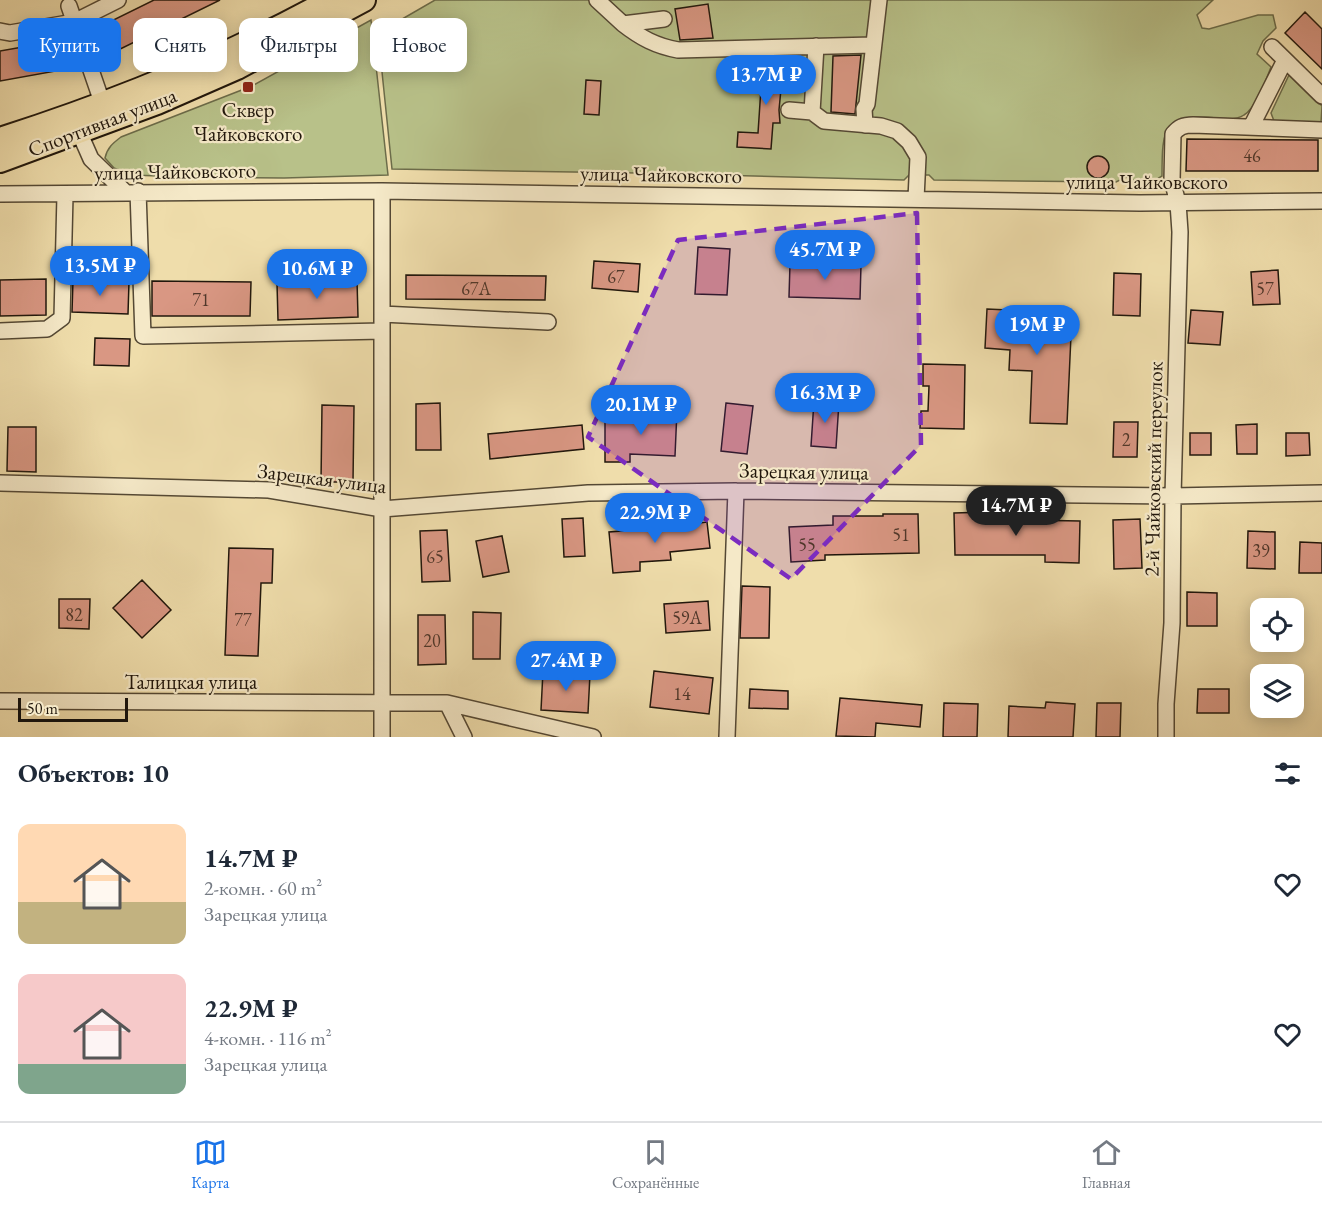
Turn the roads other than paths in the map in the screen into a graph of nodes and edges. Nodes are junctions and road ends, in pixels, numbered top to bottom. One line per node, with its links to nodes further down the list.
1 (118, 0): 8 (street)
2 (330, 0): 19 (highway, Спортивная улица)
3 (364, 0): 22 (highway, Спортивная улица)
4 (597, 0): 10 (street)
5 (879, 0): 13 (street)
6 (69, 6): 7 (street)
7 (73, 18)
8 (82, 18)
9 (664, 19): 10 (street)
10 (623, 24): 14 (street)
11 (0, 30): 12 (street)
12 (18, 32)
13 (873, 45): 14 (street); 23 (street)
14 (816, 46): 21 (street)
15 (1272, 47): 16 (street)
16 (1285, 60): 18 (street); 24 (street)
17 (91, 72): 19 (street)
18 (1322, 96)
19 (103, 105): 22 (highway, Спортивная улица)
20 (789, 110): 21 (street)
21 (812, 112): 23 (street)
22 (75, 125): 26 (highway, Спортивная улица); 27 (highway, Спортивная улица); 29 (street)
23 (865, 125): 32 (street)
24 (1251, 127): 25 (street); 34 (street, 2-й Чайковский переулок)
25 (1322, 130)
26 (0, 139)
27 (0, 161)
28 (382, 190): 29 (street, улица Чайковского); 32 (street, улица Чайковского); 35 (street)
29 (131, 191): 31 (street, улица Чайковского); 38 (street)
30 (0, 194): 31 (street, улица Чайковского)
31 (65, 195): 37 (street)
32 (916, 199): 34 (street, улица Чайковского)
33 (1322, 201): 34 (street, улица Чайковского)
34 (1178, 203): 42 (street, 2-й Чайковский переулок)
35 (382, 314): 36 (street); 38 (street)
36 (548, 322)
37 (0, 331)
38 (382, 331): 43 (street)
39 (0, 483): 43 (street, Зарецкая улица)
40 (736, 491): 42 (street, Зарецкая улица); 43 (street, Зарецкая улица); 50 (street)
41 (1322, 493): 42 (street, Зарецкая улица)
42 (1173, 496): 51 (street, 2-й Чайковский переулок)
43 (382, 509): 45 (street)
44 (0, 701): 45 (street, Талицкая улица)
45 (382, 704): 46 (street, Талицкая улица); 47 (street)
46 (447, 704): 48 (street); 49 (street, Талицкая улица)
47 (382, 737)
48 (464, 737)
49 (593, 737)
50 (727, 737)
51 (1166, 737)

